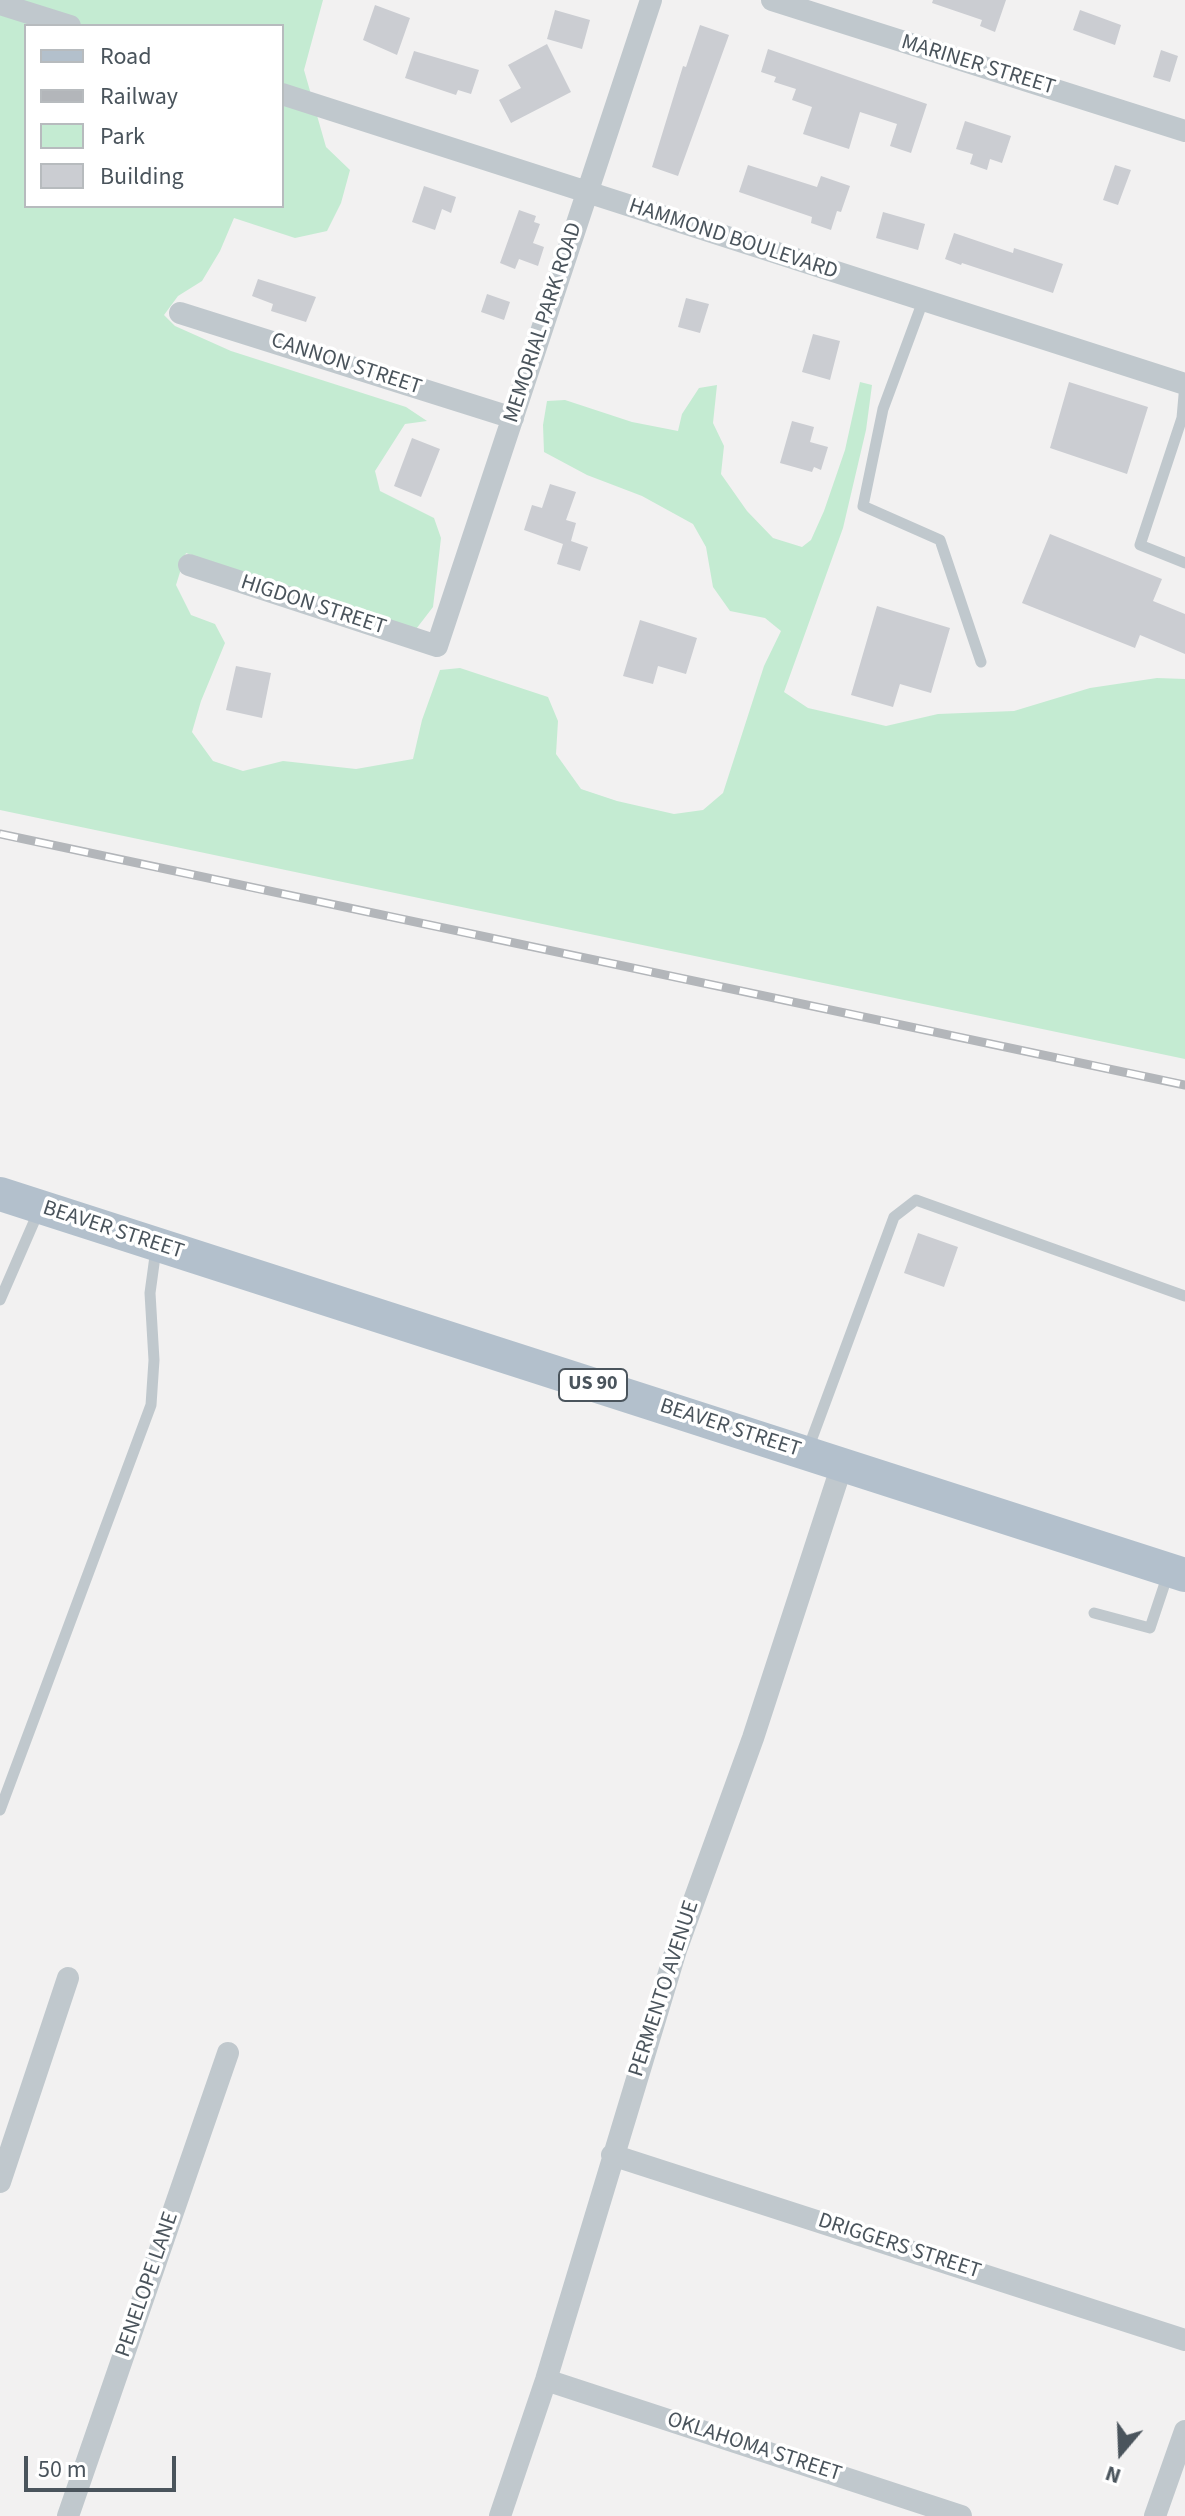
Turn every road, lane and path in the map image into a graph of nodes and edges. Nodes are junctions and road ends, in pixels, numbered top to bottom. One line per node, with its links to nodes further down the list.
1 (651, 0): 7 (street, MEMORIAL PARK ROAD)
2 (772, 0): 6 (street, MARINER STREET)
3 (0, 4): 4 (street)
4 (64, 24)
5 (284, 95): 7 (street, HAMMOND BOULEVARD)
6 (1185, 131)
7 (587, 192): 8 (street, HAMMOND BOULEVARD); 11 (street, MEMORIAL PARK ROAD)
8 (923, 301): 10 (street, HAMMOND BOULEVARD); 15 (lane)
9 (180, 313): 11 (street, CANNON STREET)
10 (1185, 384): 12 (lane)
11 (513, 418): 14 (street, MEMORIAL PARK ROAD)
12 (1185, 563)
13 (189, 565): 14 (street, HIGDON STREET)
14 (437, 646)
15 (981, 662)
16 (0, 1194): 17 (main road, BEAVER STREET / US 90)
17 (40, 1207): 18 (main road, BEAVER STREET / US 90); 20 (lane)
18 (157, 1245): 21 (main road, BEAVER STREET / US 90); 25 (lane)
19 (1185, 1296): 21 (lane)
20 (0, 1300)
21 (806, 1453): 22 (main road, BEAVER STREET / US 90)
22 (842, 1465): 23 (main road, BEAVER STREET / US 90); 28 (street, PERMENTO AVENUE)
23 (1177, 1573): 24 (lane)
24 (1094, 1613)
25 (0, 1810)
26 (68, 1978): 29 (street)
27 (228, 2053): 33 (street, PENELOPE LANE)
28 (612, 2155): 30 (street, DRIGGERS STREET); 31 (street, PERMENTO AVENUE)
29 (0, 2182)
30 (1185, 2340)
31 (546, 2380): 34 (street, PERMENTO AVENUE); 35 (street, OKLAHOMA STREET)
32 (1185, 2431): 36 (street)
33 (68, 2516)
34 (500, 2516)
35 (961, 2516)
36 (1155, 2516)

